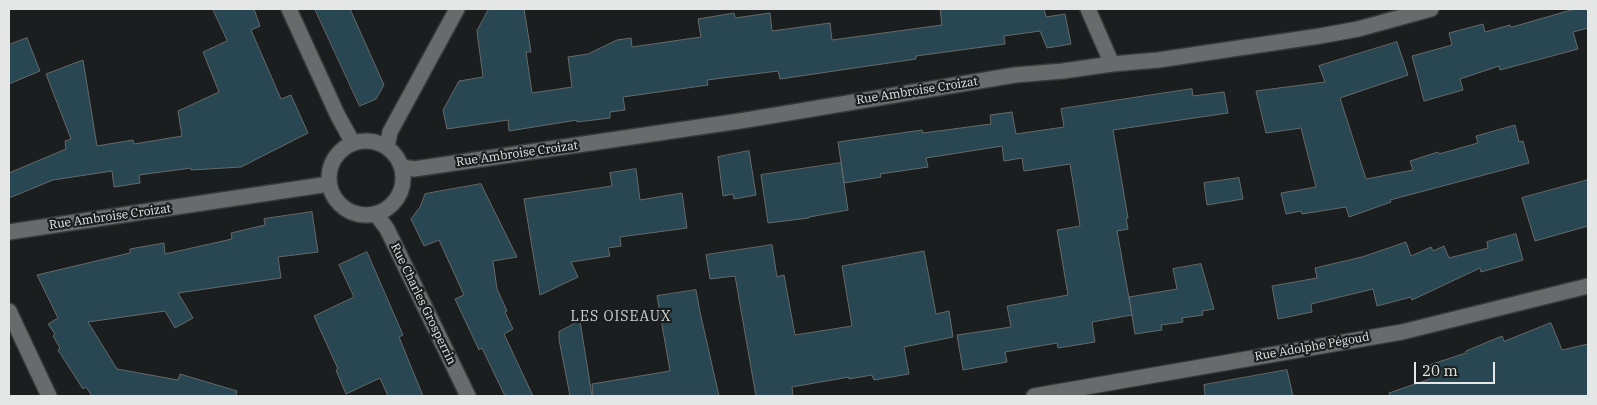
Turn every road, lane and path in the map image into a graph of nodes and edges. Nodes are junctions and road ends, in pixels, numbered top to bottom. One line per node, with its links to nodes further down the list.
1 (289, 9): 6 (street)
2 (457, 9): 7 (street)
3 (1088, 9): 5 (street)
4 (1431, 9): 5 (street, Rue Ambroise Croizat)
5 (1112, 64): 8 (street, Rue Ambroise Croizat)
6 (353, 143): 7 (street); 9 (street)
7 (387, 147): 8 (street)
8 (402, 167): 10 (street)
9 (329, 184): 10 (street); 11 (street, Rue Ambroise Croizat)
10 (376, 214): 15 (street, Rue Charles Grosperrin)
11 (9, 232)
12 (1588, 286): 16 (street, Rue Adolphe Pégoud)
13 (9, 311): 14 (street)
14 (48, 396)
15 (468, 396)
16 (1034, 396)

